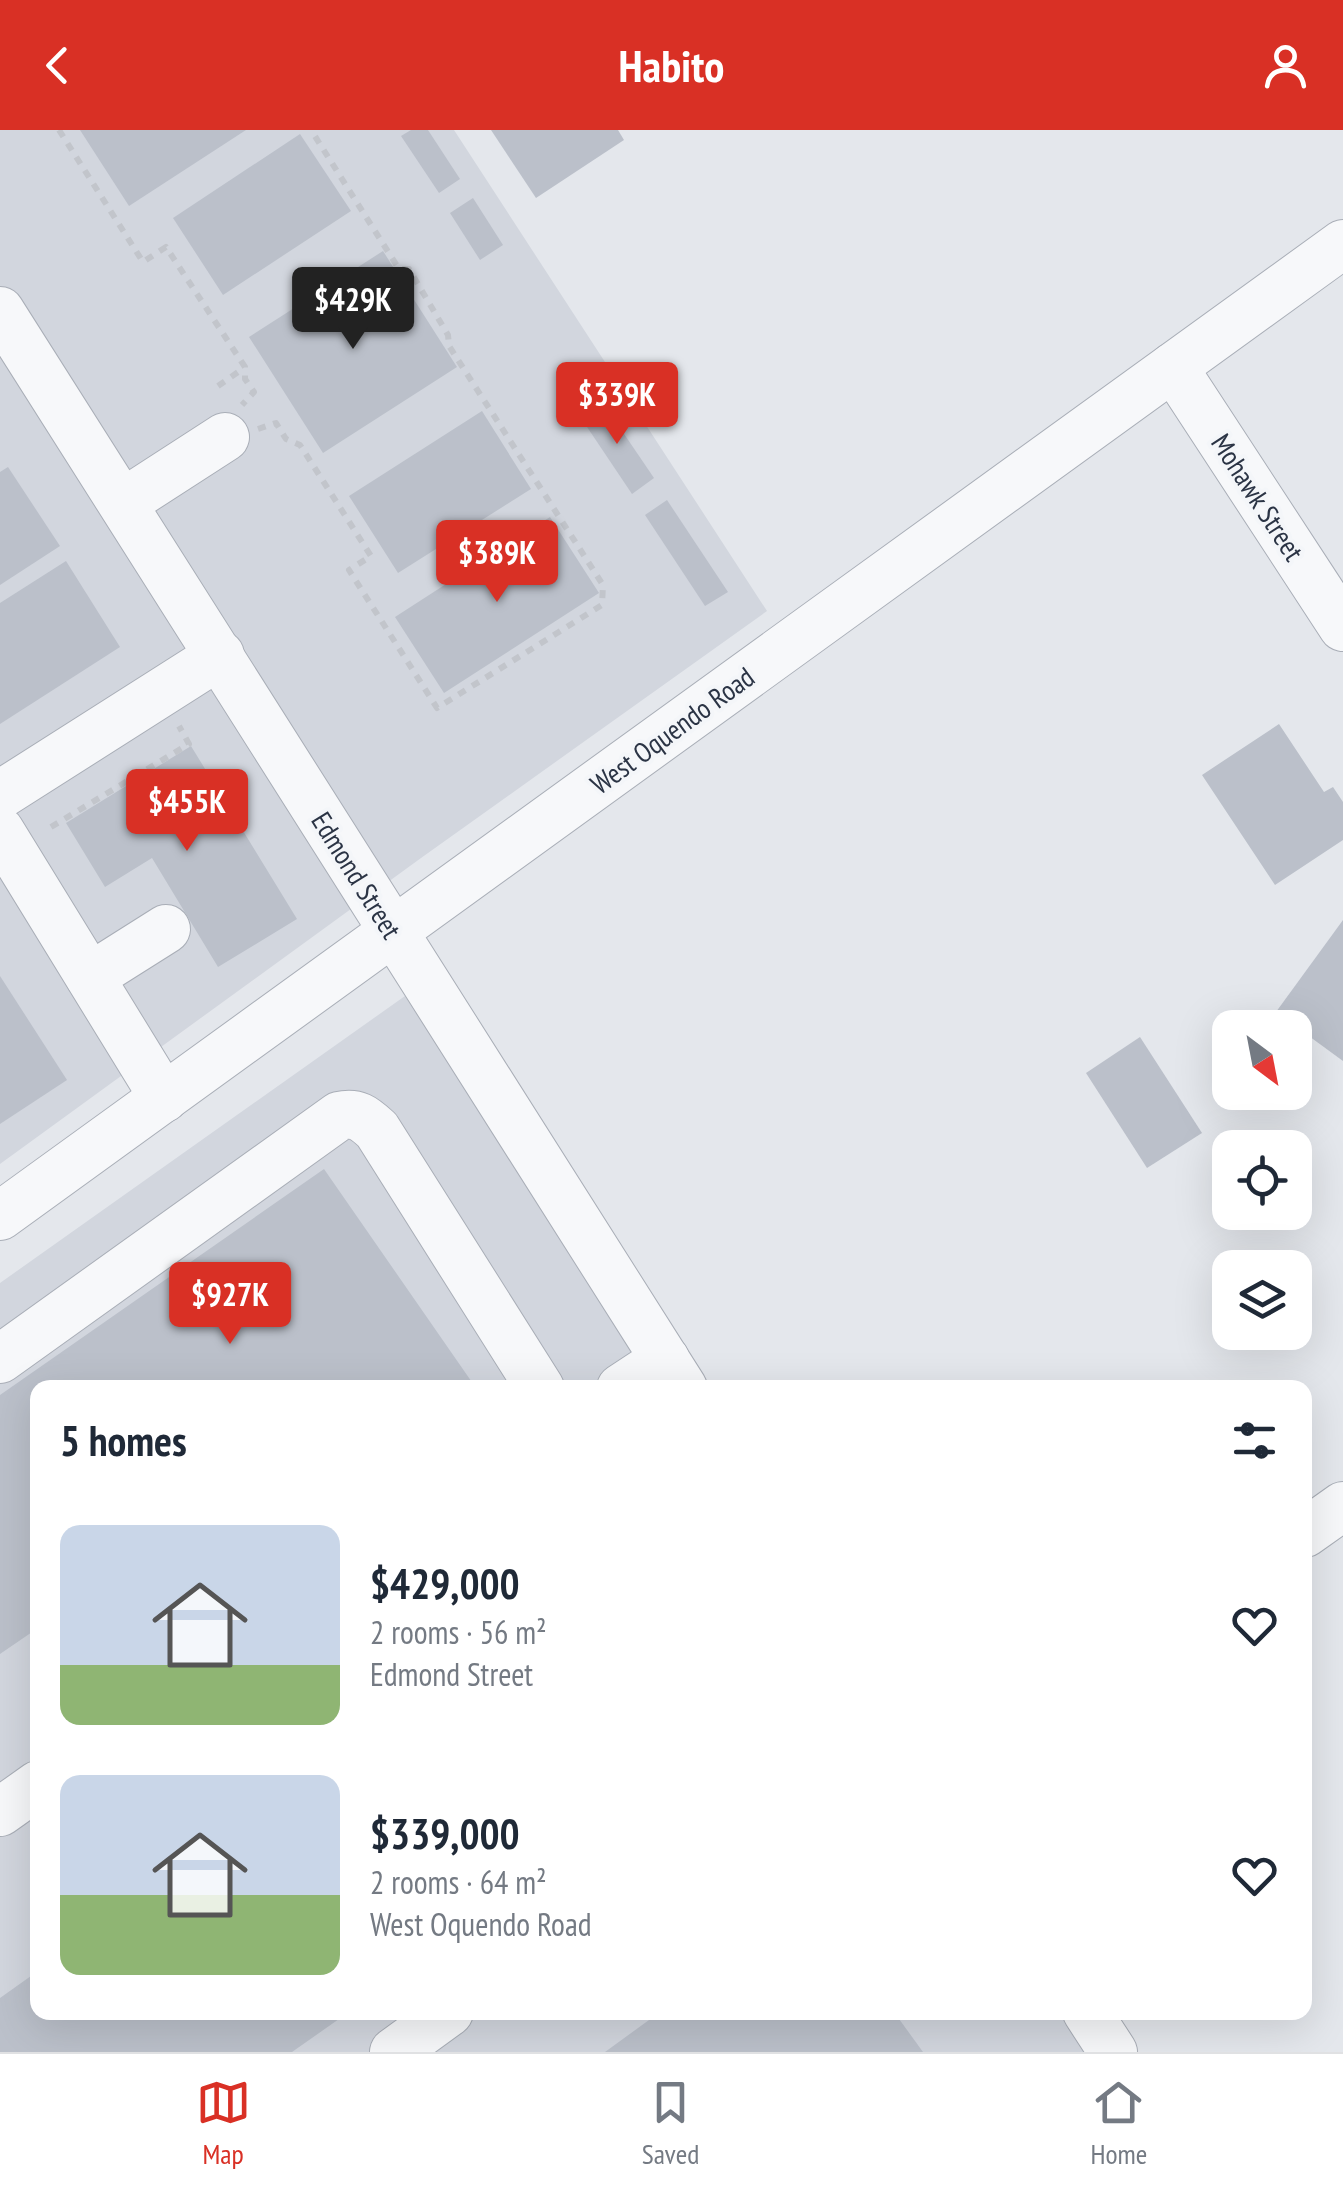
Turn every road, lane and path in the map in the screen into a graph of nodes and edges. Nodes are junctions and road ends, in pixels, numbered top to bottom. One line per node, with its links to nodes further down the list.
1 (59, 130): 5 (path)
2 (311, 130): 8 (path)
3 (1343, 244): 6 (street, West Oquendo Road)
4 (0, 311): 9 (street, Edmond Street)
5 (245, 367): 7 (path); 8 (path)
6 (1173, 367): 10 (street, Mohawk Street); 16 (street, West Oquendo Road)
7 (218, 386)
8 (241, 429): 9 (street)
9 (123, 503): 11 (street, Edmond Street)
10 (1343, 627)
11 (220, 654): 13 (street); 16 (street, Edmond Street)
12 (173, 716): 14 (path)
13 (0, 795)
14 (16, 843): 17 (street)
15 (166, 929): 17 (street)
16 (393, 933): 18 (street, West Oquendo Road); 21 (street, Edmond Street)
17 (90, 977): 18 (street)
18 (164, 1098): 19 (street, West Oquendo Road)
19 (0, 1216)
20 (0, 1359): 22 (street)
21 (674, 1373): 23 (street)
22 (535, 1380)
23 (649, 1380)
24 (1343, 1506): 25 (street)
25 (1312, 1528)
26 (30, 1791): 27 (street)
27 (0, 1812)
28 (437, 2020): 30 (street)
29 (1092, 2020): 31 (street)
30 (394, 2052)
31 (1113, 2052)

